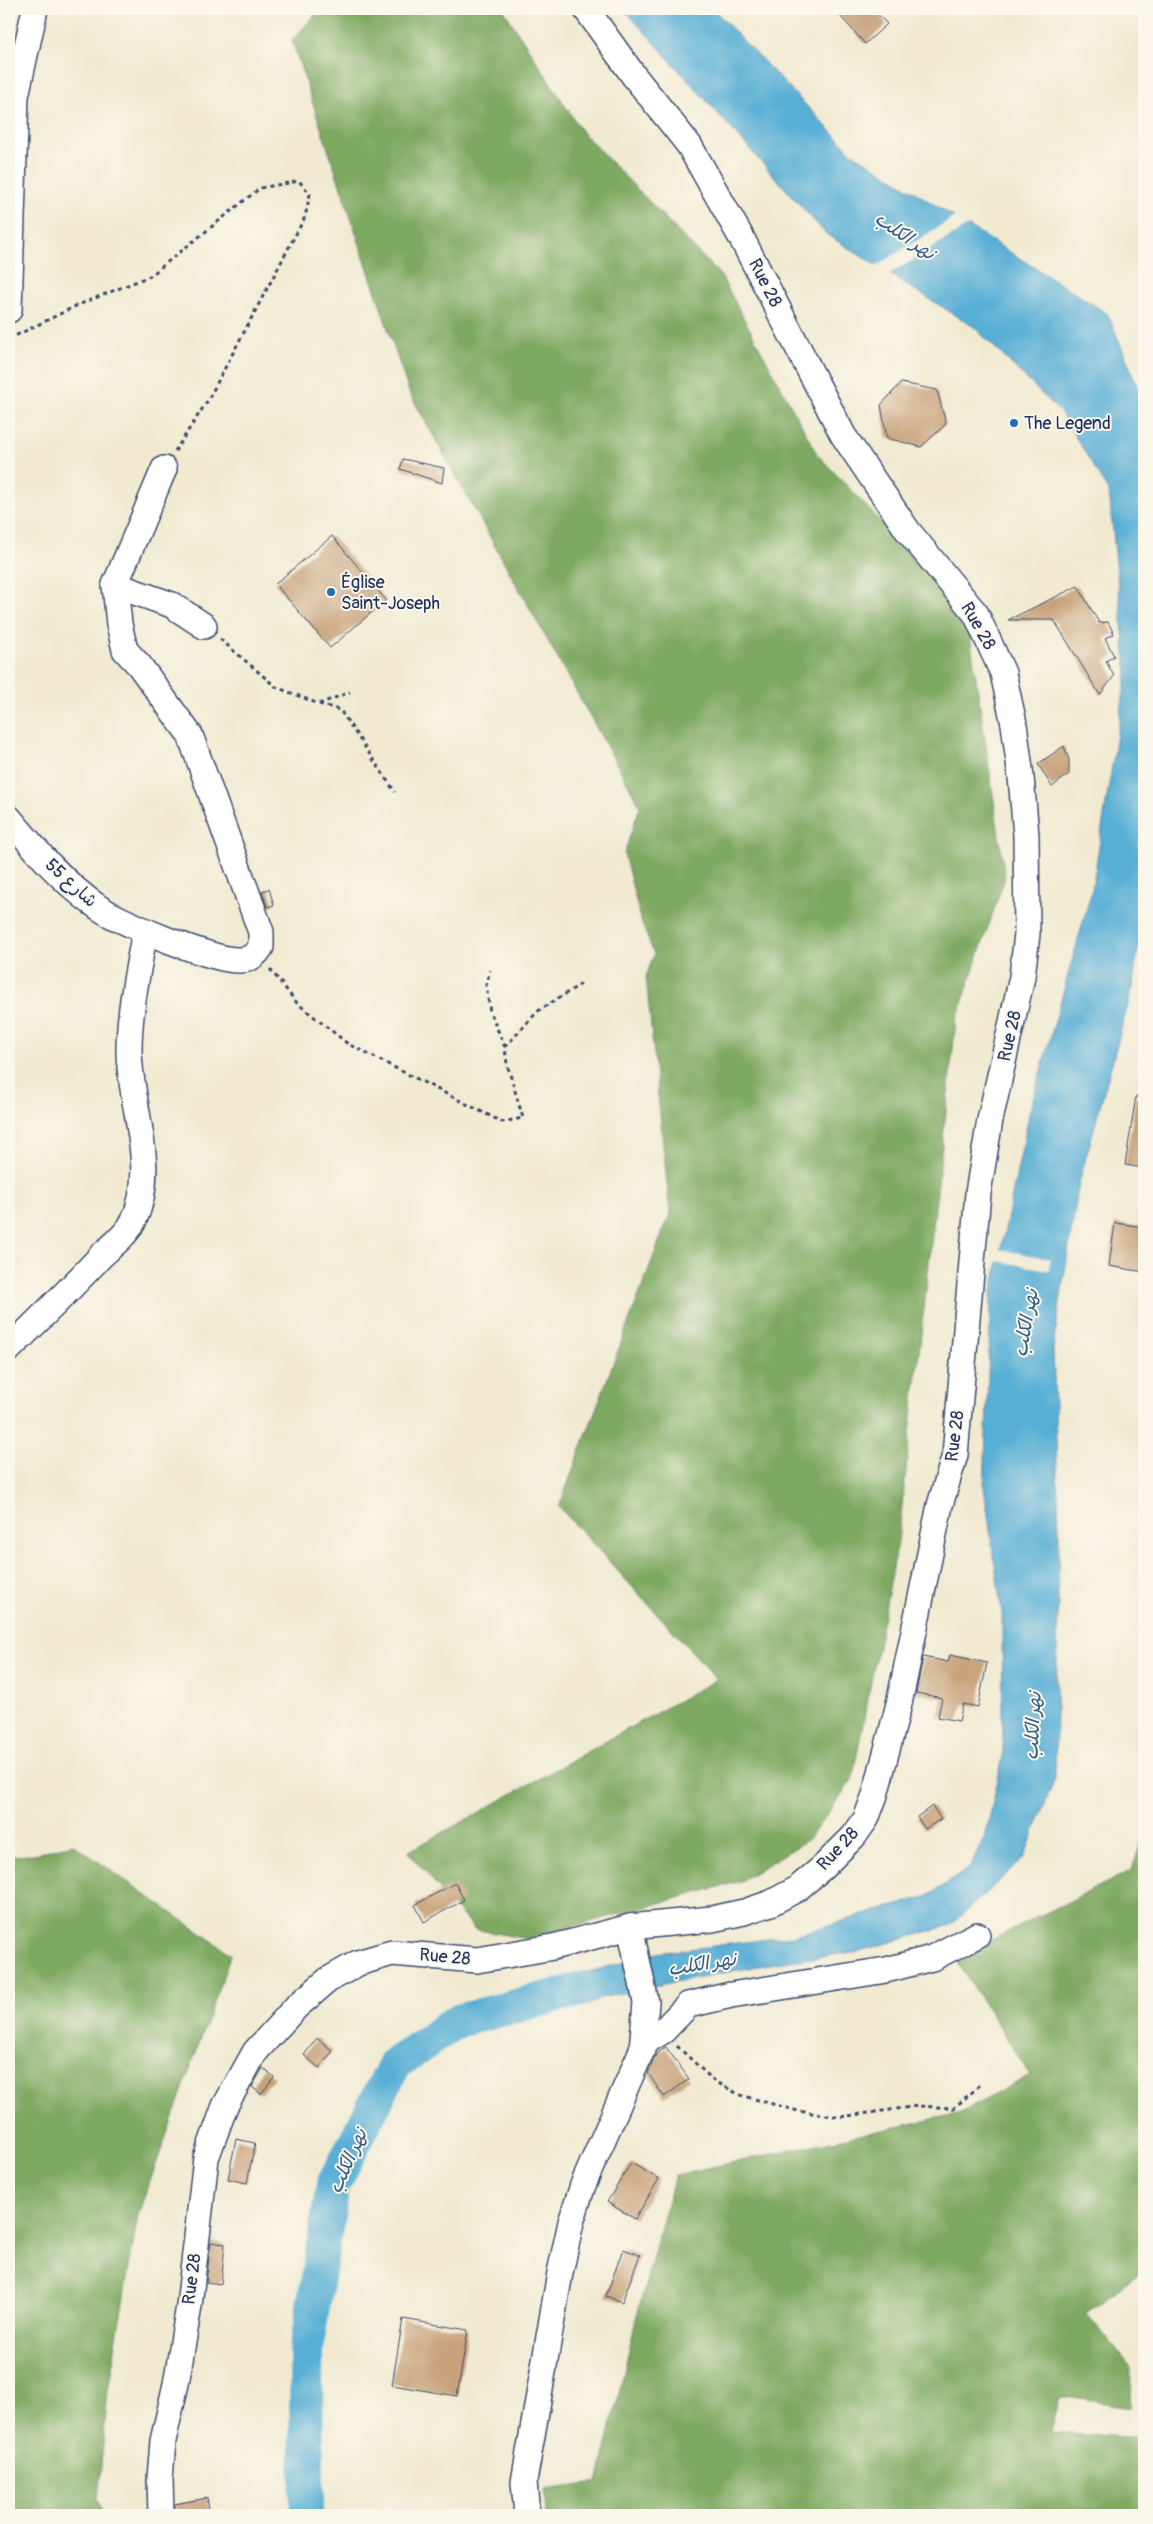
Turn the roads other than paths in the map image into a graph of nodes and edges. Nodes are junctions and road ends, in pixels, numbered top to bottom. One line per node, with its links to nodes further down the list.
1 (35, 9): 3 (street)
2 (586, 9): 10 (street, Rue 28)
3 (9, 310)
4 (164, 469): 5 (street)
5 (115, 585): 6 (street); 8 (street, شارع 55)
6 (204, 626)
7 (9, 818): 8 (street, شارع 55)
8 (145, 931): 9 (street)
9 (9, 1349)
10 (630, 1927): 12 (street); 13 (street, Rue 28)
11 (977, 1935): 12 (street)
12 (653, 2037): 14 (street)
13 (161, 2515)
14 (527, 2515)

